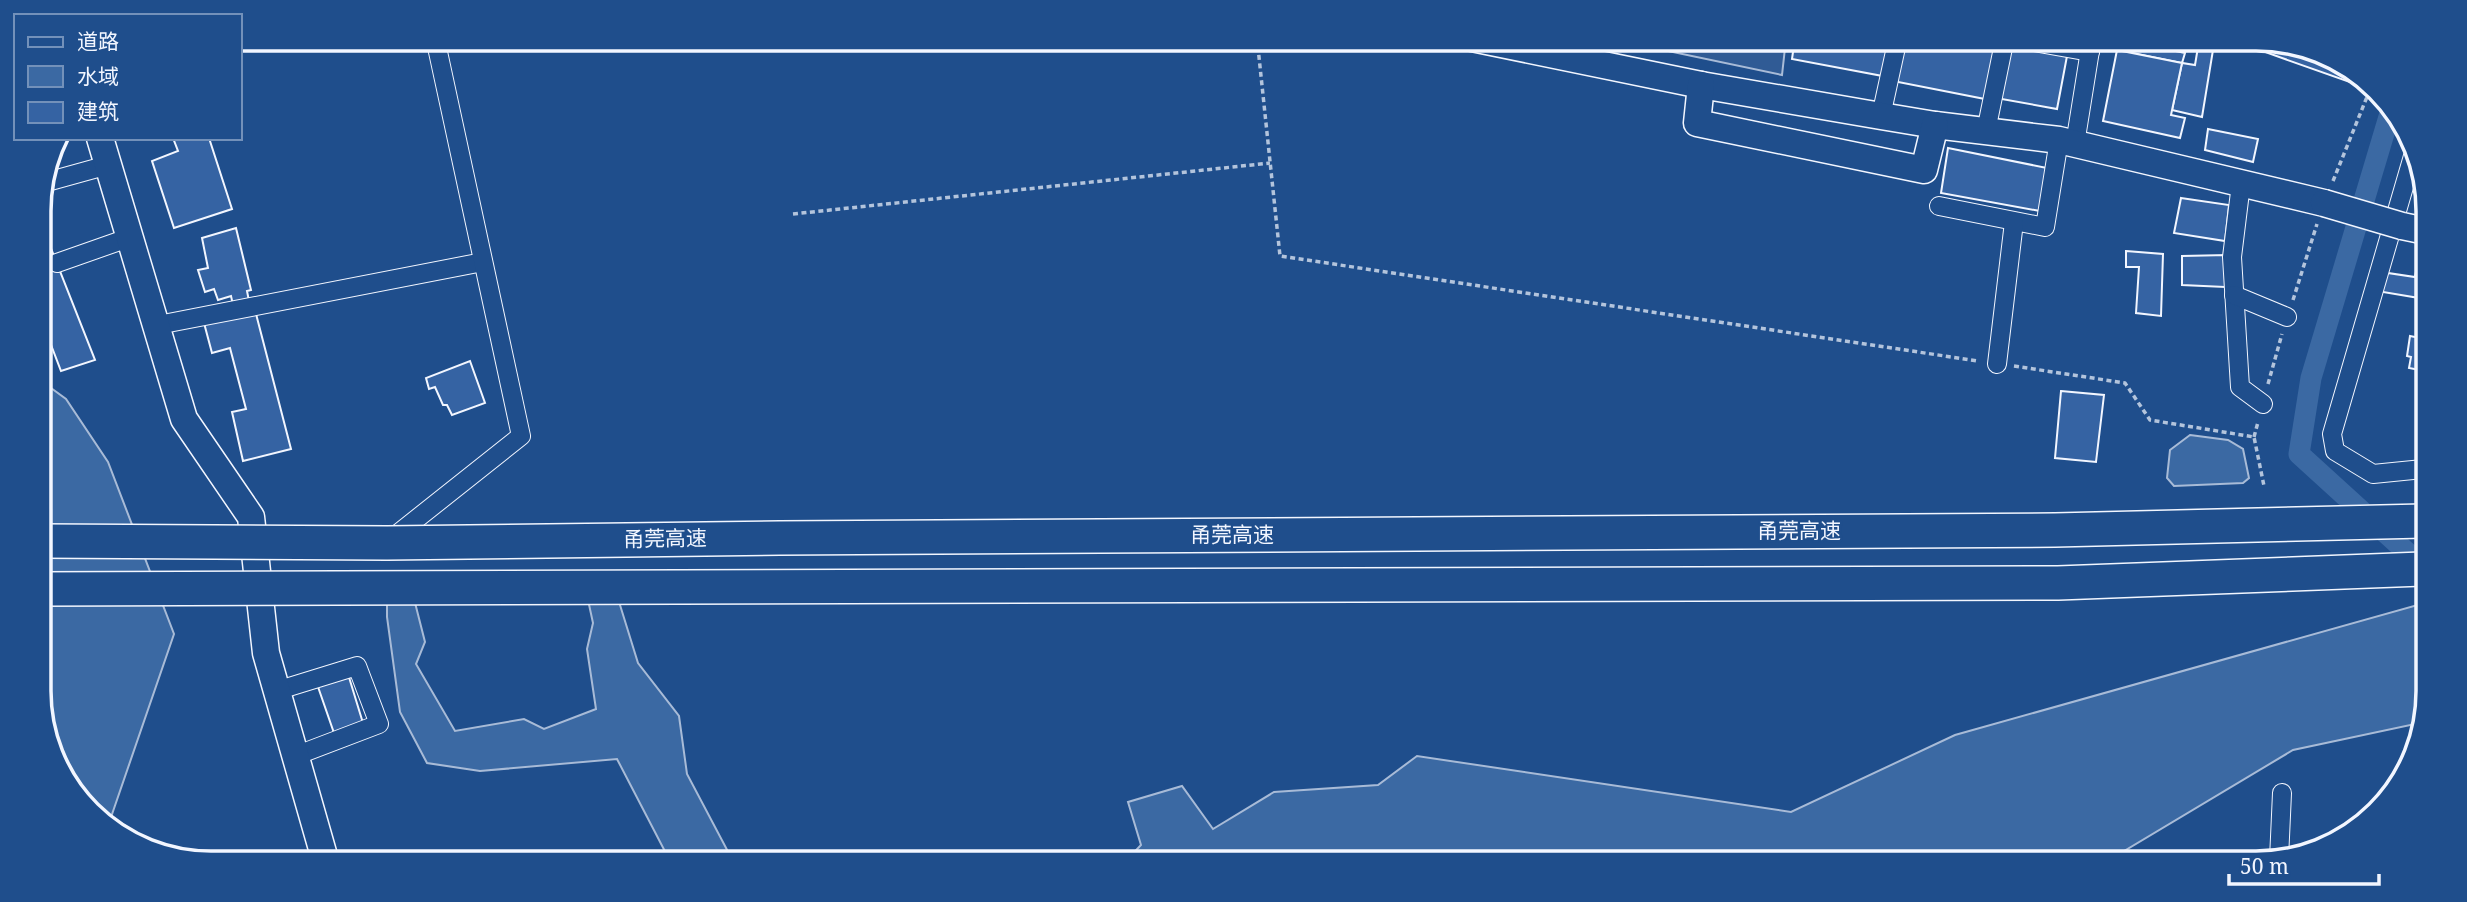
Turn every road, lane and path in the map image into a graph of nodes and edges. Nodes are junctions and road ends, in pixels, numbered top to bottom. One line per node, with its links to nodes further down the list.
1 (438, 51): 25 (street)
2 (1258, 51): 14 (path)
3 (1535, 51): 7 (street)
4 (1895, 51): 9 (street)
5 (2003, 51): 11 (street)
6 (2090, 51): 13 (street)
7 (1701, 85): 9 (street); 10 (street)
8 (2368, 96): 19 (path)
9 (1881, 116): 10 (street)
10 (1935, 125): 11 (street)
11 (1986, 131): 13 (street)
12 (101, 140): 15 (street)
13 (2067, 142): 18 (street); 22 (street)
14 (1270, 163): 21 (path); 30 (path)
15 (108, 165): 17 (street); 24 (street)
16 (2410, 166): 33 (street)
17 (54, 180)
18 (2241, 184): 19 (street); 27 (street)
19 (2324, 203): 23 (street, bridge); 28 (path)
20 (1939, 206): 22 (street)
21 (793, 214)
22 (2014, 222): 30 (street)
23 (2414, 228)
24 (131, 237): 26 (street); 29 (street)
25 (483, 262): 29 (street); 37 (street)
26 (57, 264)
27 (2234, 295): 28 (street); 31 (street)
28 (2287, 317): 31 (path)
29 (158, 326): 40 (street)
30 (1997, 364): 32 (path)
31 (2263, 404): 32 (path)
32 (2254, 437): 34 (path)
33 (2416, 470)
34 (2264, 486)
35 (2416, 521): 37 (highway, 甬莞高速, bridge)
36 (51, 541): 37 (highway, 甬莞高速, bridge)
37 (387, 543)
38 (2416, 569): 39 (highway, bridge)
39 (51, 589)
40 (276, 691): 41 (street); 41 (street)
41 (295, 756): 44 (street)
42 (2282, 793): 43 (street)
43 (2279, 849)
44 (323, 851)

